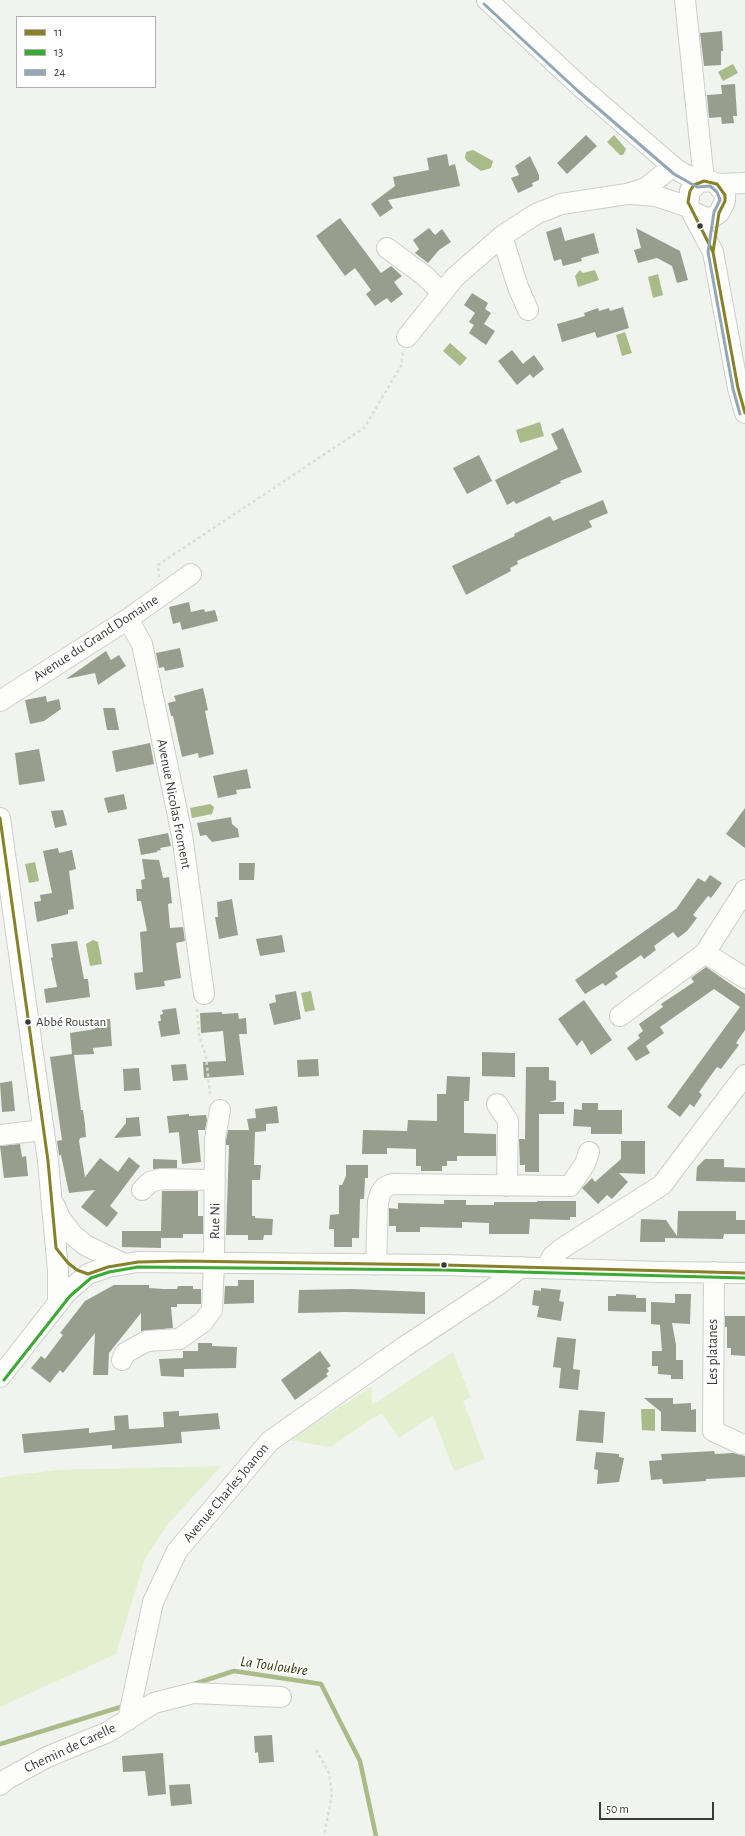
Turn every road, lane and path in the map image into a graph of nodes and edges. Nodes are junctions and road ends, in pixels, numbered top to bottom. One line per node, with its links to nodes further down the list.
1 (487, 0): 3 (street)
2 (685, 0): 7 (street)
3 (675, 168): 6 (street); 7 (street)
4 (745, 183): 7 (street)
5 (745, 191): 8 (street)
6 (627, 194): 7 (street); 9 (street)
7 (698, 194): 8 (street); 8 (street); 11 (street)
8 (721, 210): 11 (street)
9 (502, 236): 12 (street); 13 (street)
10 (387, 248): 12 (street)
11 (713, 252): 15 (street)
12 (442, 293): 14 (street)
13 (528, 310)
14 (407, 337): 17 (path)
15 (745, 413)
16 (191, 574): 17 (street, Avenue du Grand Domaine)
17 (165, 593): 18 (street, Avenue du Grand Domaine)
18 (128, 619): 19 (street, Avenue du Grand Domaine); 25 (street, Avenue Nicolas Froment)
19 (0, 701)
20 (0, 818): 22 (street)
21 (745, 890): 23 (street)
22 (6, 909): 30 (street)
23 (705, 953): 24 (street); 26 (street)
24 (745, 978)
25 (204, 994): 28 (path)
26 (620, 1016)
27 (745, 1075): 43 (street)
28 (215, 1102): 33 (street, Rue Ni)
29 (498, 1104): 34 (street)
30 (43, 1130): 31 (street); 36 (street)
31 (0, 1135)
32 (589, 1152): 34 (street)
33 (215, 1180): 35 (street); 39 (street, Rue Ni)
34 (507, 1186): 41 (street)
35 (142, 1190)
36 (52, 1199): 37 (street); 38 (street)
37 (85, 1245): 40 (street); 46 (street)
38 (56, 1248): 46 (street); 47 (street)
39 (214, 1262): 40 (street); 41 (street); 48 (street, Rue Ni)
40 (124, 1264): 46 (street)
41 (376, 1264): 42 (street)
42 (521, 1267): 43 (street); 52 (street, Avenue Charles Joanon)
43 (547, 1268): 44 (street)
44 (714, 1272): 45 (street); 50 (street, Les platanes)
45 (745, 1273)
46 (88, 1274): 47 (street)
47 (58, 1303): 49 (street)
48 (122, 1360)
49 (0, 1377)
50 (745, 1444)
51 (281, 1697): 52 (street, Chemin de Carelle)
52 (128, 1720): 54 (street, Chemin de Carelle)
53 (316, 1750): 55 (path)
54 (0, 1785)
55 (324, 1836)

